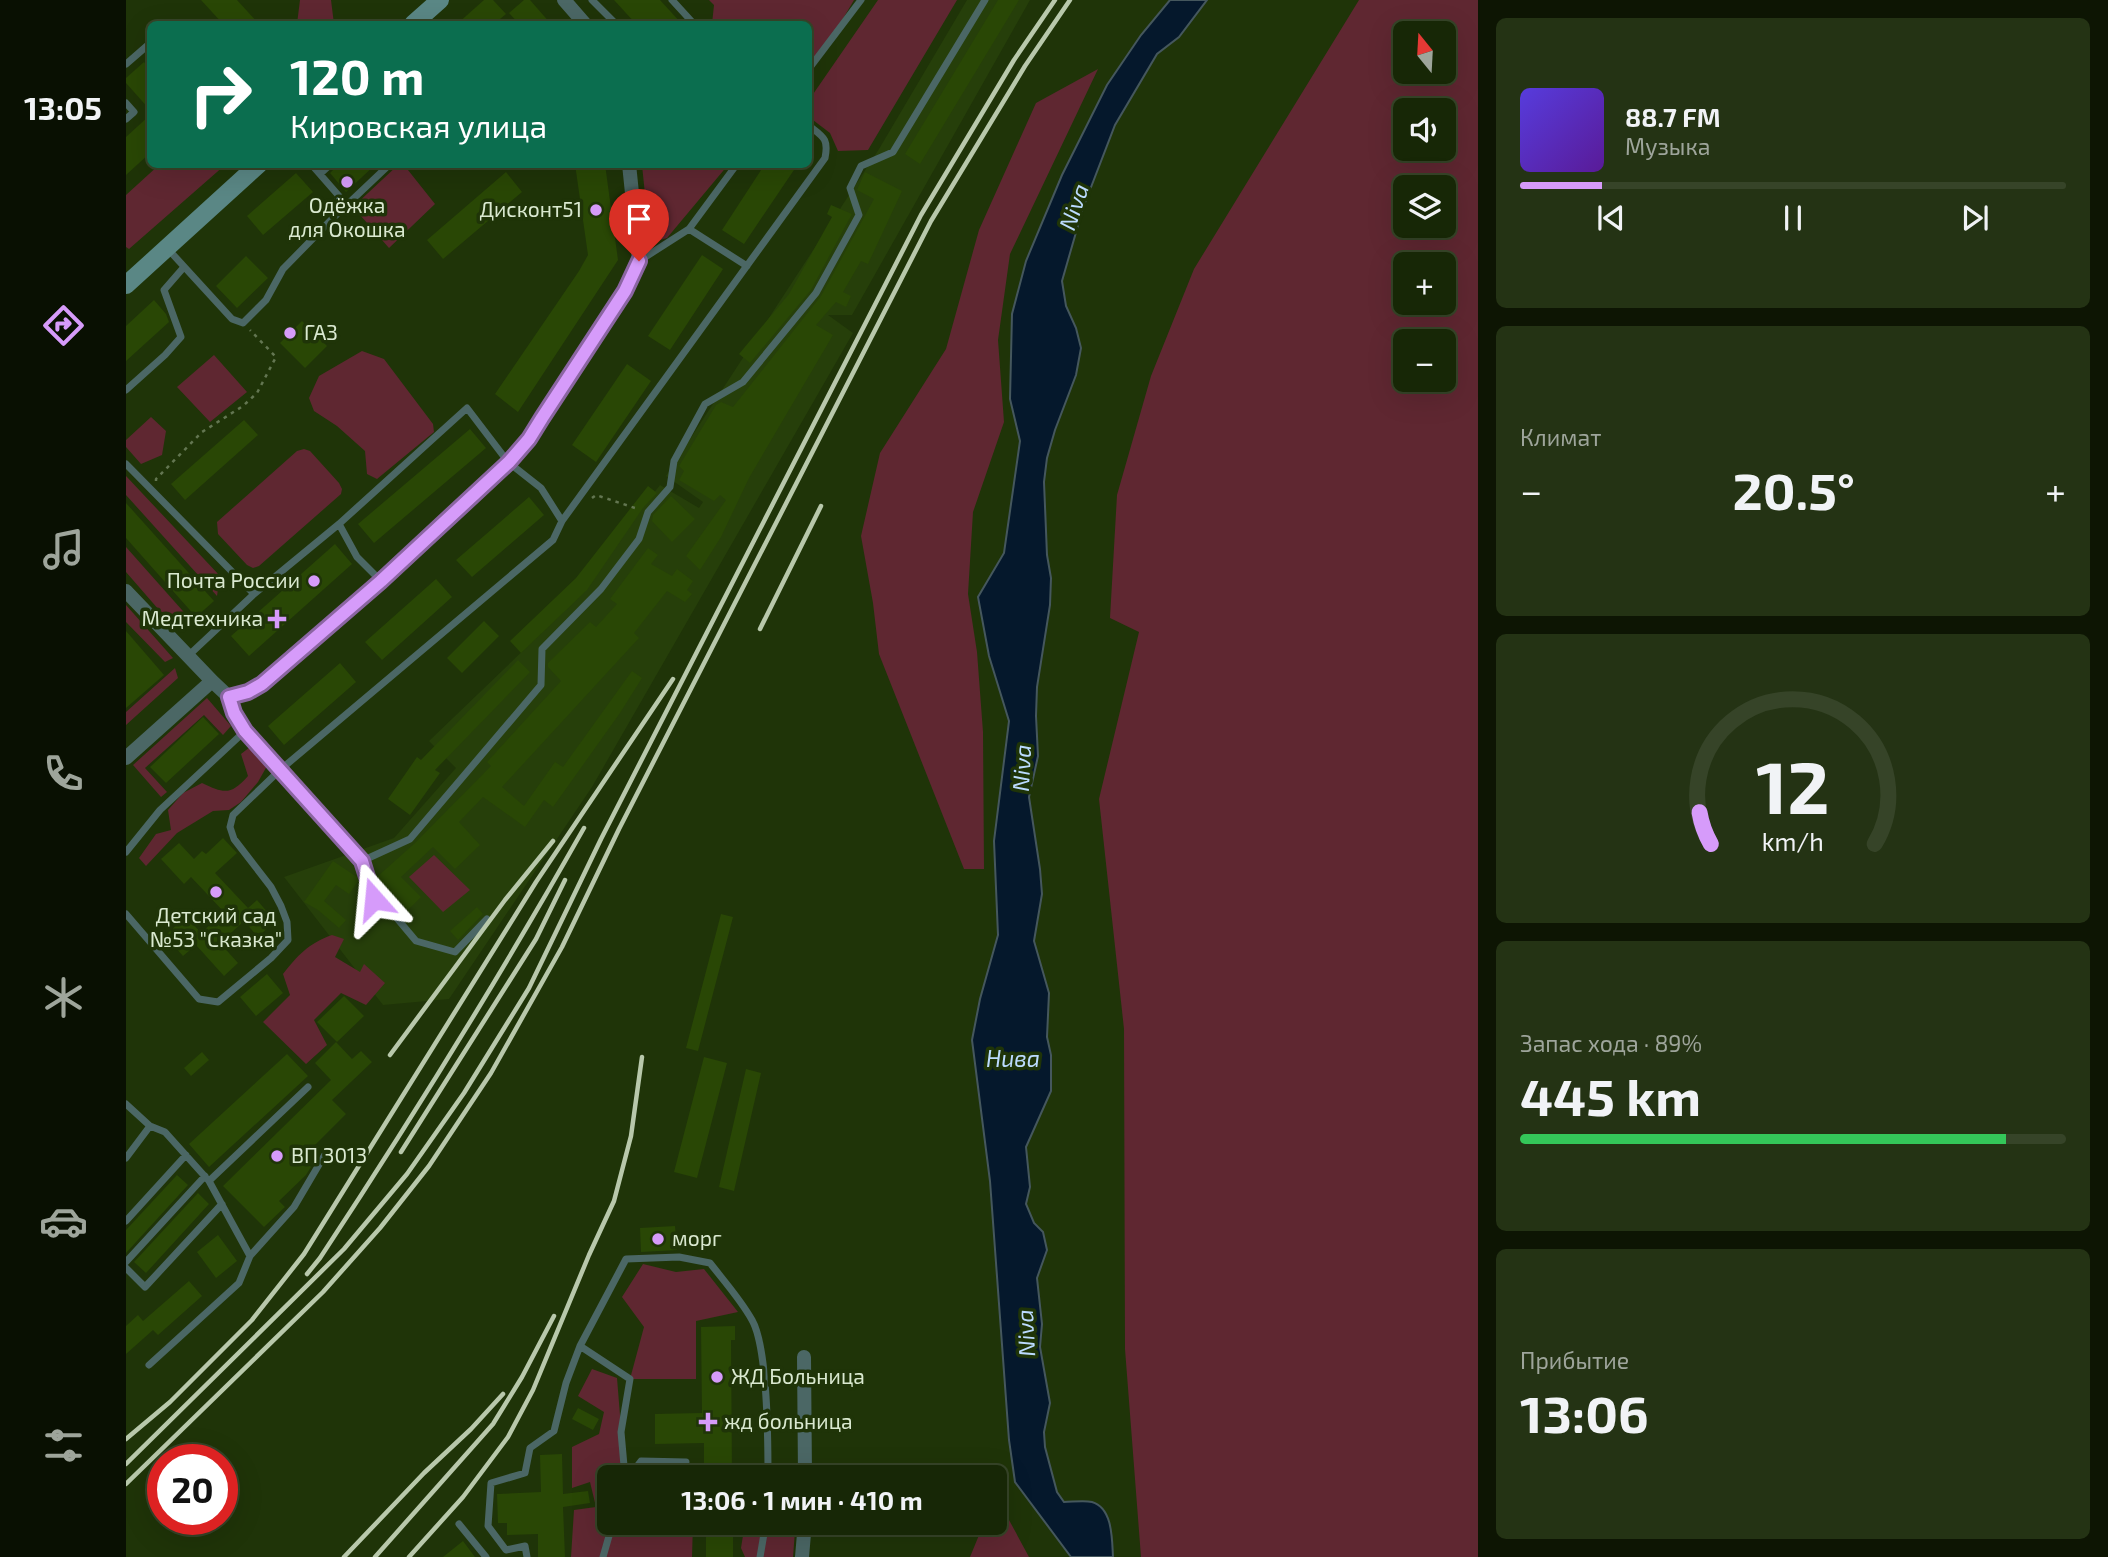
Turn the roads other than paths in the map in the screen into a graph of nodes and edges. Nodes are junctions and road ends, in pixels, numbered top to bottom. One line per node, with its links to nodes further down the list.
1 (440, 0): 7 (main road)
2 (564, 0): 8 (street)
3 (592, 0): 9 (lane)
4 (672, 0): 10 (lane)
5 (861, 0): 13 (lane)
6 (985, 0): 46 (lane)
7 (416, 21)
8 (583, 21)
9 (614, 21)
10 (691, 21)
11 (147, 46): 12 (lane)
12 (126, 64)
13 (812, 64)
14 (126, 103): 15 (lane)
15 (126, 119)
16 (812, 128): 28 (lane)
17 (255, 168): 26 (main road)
18 (315, 168): 23 (lane)
19 (327, 168): 23 (lane)
20 (386, 168): 24 (lane)
21 (629, 168): 27 (street)
22 (734, 168): 25 (lane)
23 (320, 174): 24 (lane)
24 (333, 218): 29 (lane)
25 (690, 229): 27 (lane); 28 (lane)
26 (167, 248): 29 (lane); 30 (main road)
27 (639, 261): 32 (street)
28 (747, 266): 34 (lane)
29 (184, 267): 31 (lane)
30 (126, 285)
31 (126, 390)
32 (509, 462): 34 (lane); 35 (lane); 36 (street)
33 (126, 464): 38 (lane)
34 (562, 521): 44 (lane)
35 (340, 524): 36 (lane); 38 (lane)
36 (381, 581): 41 (street)
37 (126, 591): 39 (street)
38 (254, 594): 39 (lane)
39 (187, 656): 40 (street)
40 (212, 681): 41 (street); 43 (street)
41 (229, 697): 42 (lane)
42 (245, 731): 44 (lane); 45 (lane)
43 (126, 758)
44 (281, 770): 46 (lane); 47 (lane)
45 (126, 852)
46 (362, 861): 48 (lane)
47 (126, 914)
48 (487, 919)
49 (308, 1087): 55 (lane)
50 (126, 1104): 51 (lane)
51 (150, 1126): 53 (lane); 54 (lane)
52 (327, 1152): 58 (lane)
53 (186, 1155): 55 (lane); 57 (lane)
54 (126, 1158)
55 (207, 1178): 56 (lane); 59 (lane)
56 (222, 1204): 58 (lane); 60 (lane)
57 (126, 1221)
58 (250, 1256): 63 (lane)
59 (126, 1262)
60 (126, 1268)
61 (580, 1346): 65 (lane); 67 (lane); 74 (lane)
62 (804, 1357): 68 (street)
63 (149, 1365)
64 (686, 1462): 66 (lane)
65 (625, 1465)
66 (638, 1465)
67 (768, 1465)
68 (805, 1465)
69 (459, 1524): 73 (lane)
70 (609, 1535): 75 (lane)
71 (764, 1535): 76 (lane)
72 (804, 1535): 77 (street)
73 (486, 1557)
74 (527, 1557)
75 (603, 1557)
76 (760, 1557)
77 (802, 1557)

